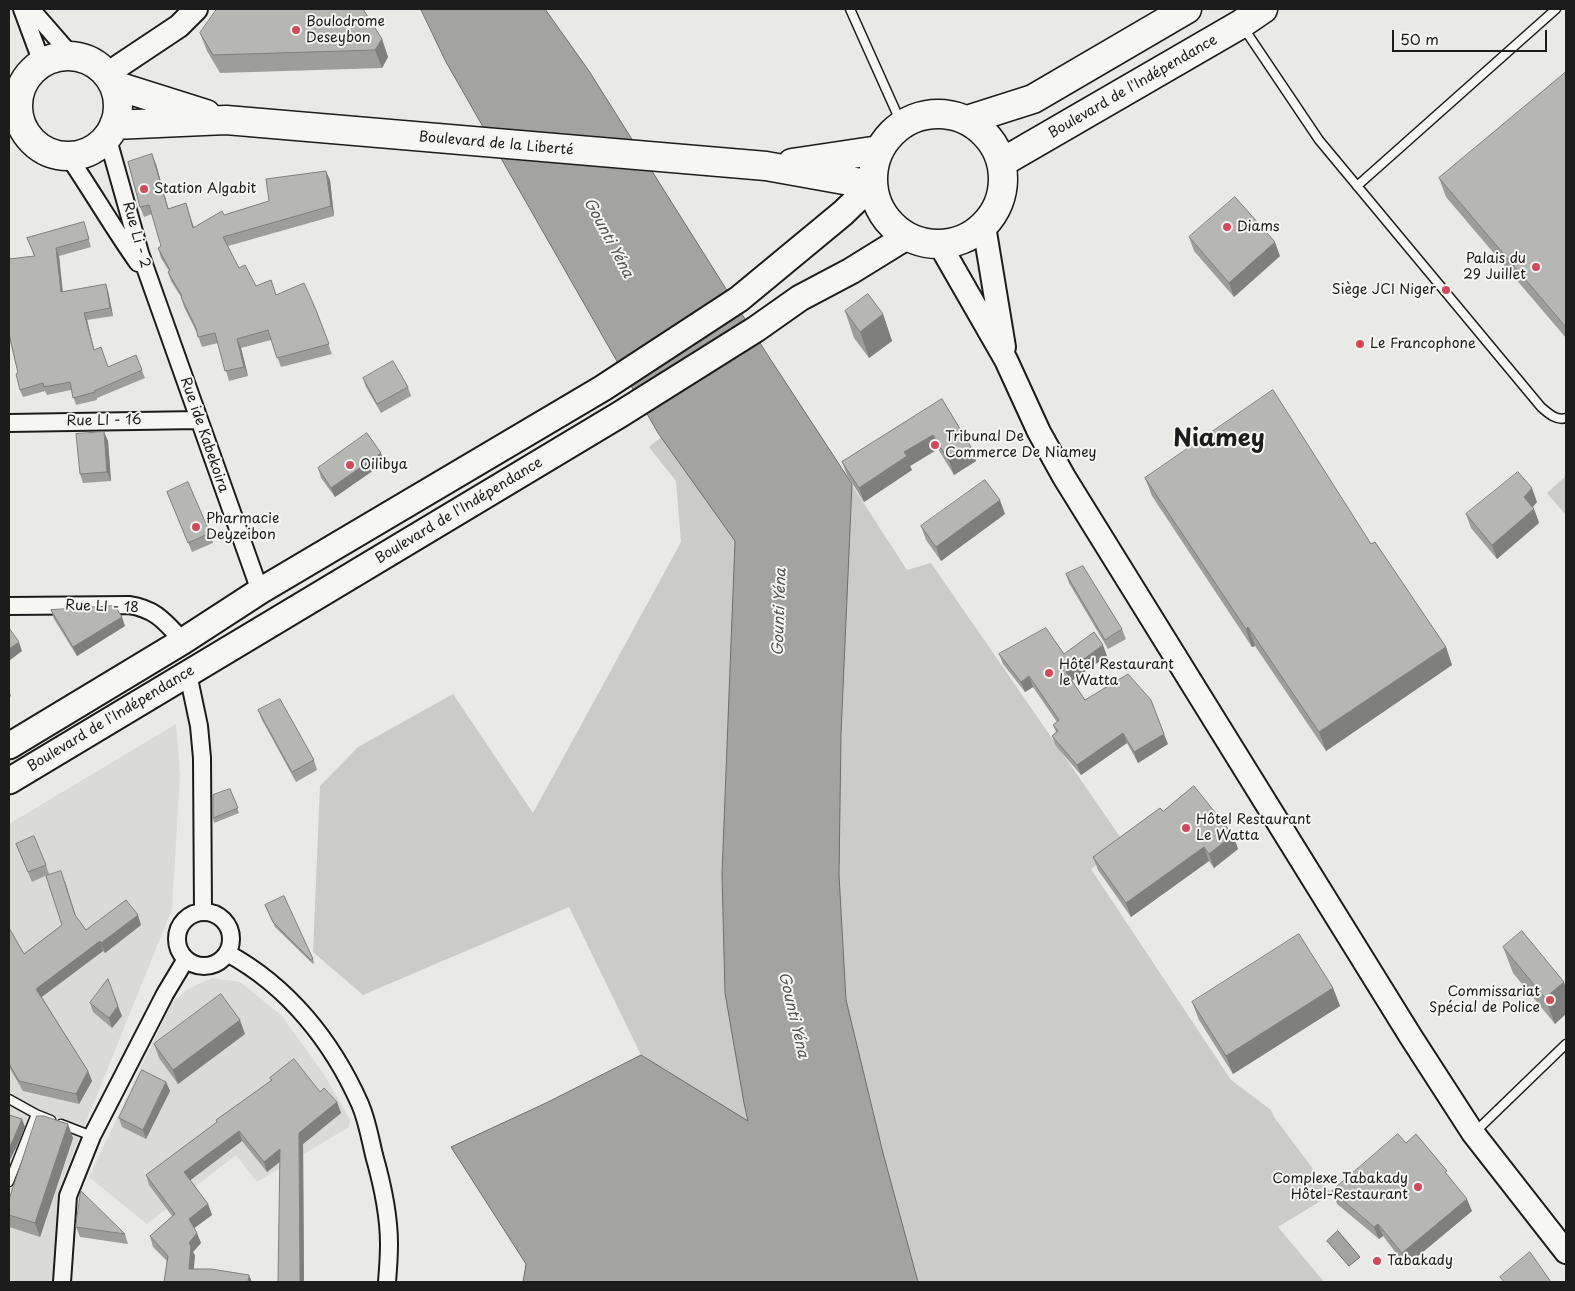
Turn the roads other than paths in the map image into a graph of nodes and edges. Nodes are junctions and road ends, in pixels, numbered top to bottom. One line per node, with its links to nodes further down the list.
1 (22, 9): 10 (street)
2 (31, 9): 9 (street)
3 (196, 9): 11 (street)
4 (850, 9): 14 (lane)
5 (1187, 9): 13 (highway)
6 (1263, 9): 8 (highway, Boulevard de l'Indépendance)
7 (1556, 9): 22 (lane)
8 (1241, 24): 19 (highway, Boulevard de l'Indépendance); 22 (lane)
9 (72, 56): 10 (highway); 11 (highway)
10 (26, 73): 15 (highway)
11 (110, 79): 12 (highway, Boulevard de la Liberté); 16 (highway)
12 (226, 120): 16 (highway, Boulevard de la Liberté); 20 (highway, Boulevard de la Liberté)
13 (967, 120): 14 (highway); 19 (highway)
14 (902, 125): 17 (highway)
15 (16, 126): 18 (highway)
16 (111, 130): 18 (highway); 26 (street, Rue Li - 2)
17 (879, 150): 20 (highway, Boulevard de la Liberté); 21 (highway)
18 (68, 156): 26 (street, Rue Li - 2)
19 (1001, 163): 23 (highway)
20 (766, 166): 21 (highway, Boulevard de la Liberté)
21 (872, 184): 24 (highway); 31 (main road)
22 (1357, 186): 28 (lane)
23 (984, 226): 25 (highway); 27 (street)
24 (906, 237): 25 (highway); 34 (main road, Boulevard de l'Indépendance)
25 (940, 245): 27 (street)
26 (149, 279): 29 (street, Rue ide Kabekoira)
27 (1006, 360): 43 (street)
28 (1566, 418)
29 (199, 420): 30 (street, Rue LI - 16); 31 (street, Rue ide Kabekoira)
30 (9, 423)
31 (260, 591): 33 (main road)
32 (9, 606): 33 (street, Rue LI - 18)
33 (182, 641): 35 (main road)
34 (188, 674): 36 (main road, Boulevard de l'Indépendance); 37 (street)
35 (9, 746)
36 (9, 781)
37 (203, 912): 38 (street); 39 (street)
38 (227, 953): 39 (street); 48 (street)
39 (186, 959): 44 (street)
40 (1566, 1044): 43 (lane)
41 (9, 1099): 42 (lane)
42 (36, 1114): 44 (lane); 45 (lane)
43 (1473, 1134): 46 (street)
44 (92, 1136): 47 (street)
45 (9, 1182)
46 (1566, 1251)
47 (62, 1282)
48 (387, 1282)

